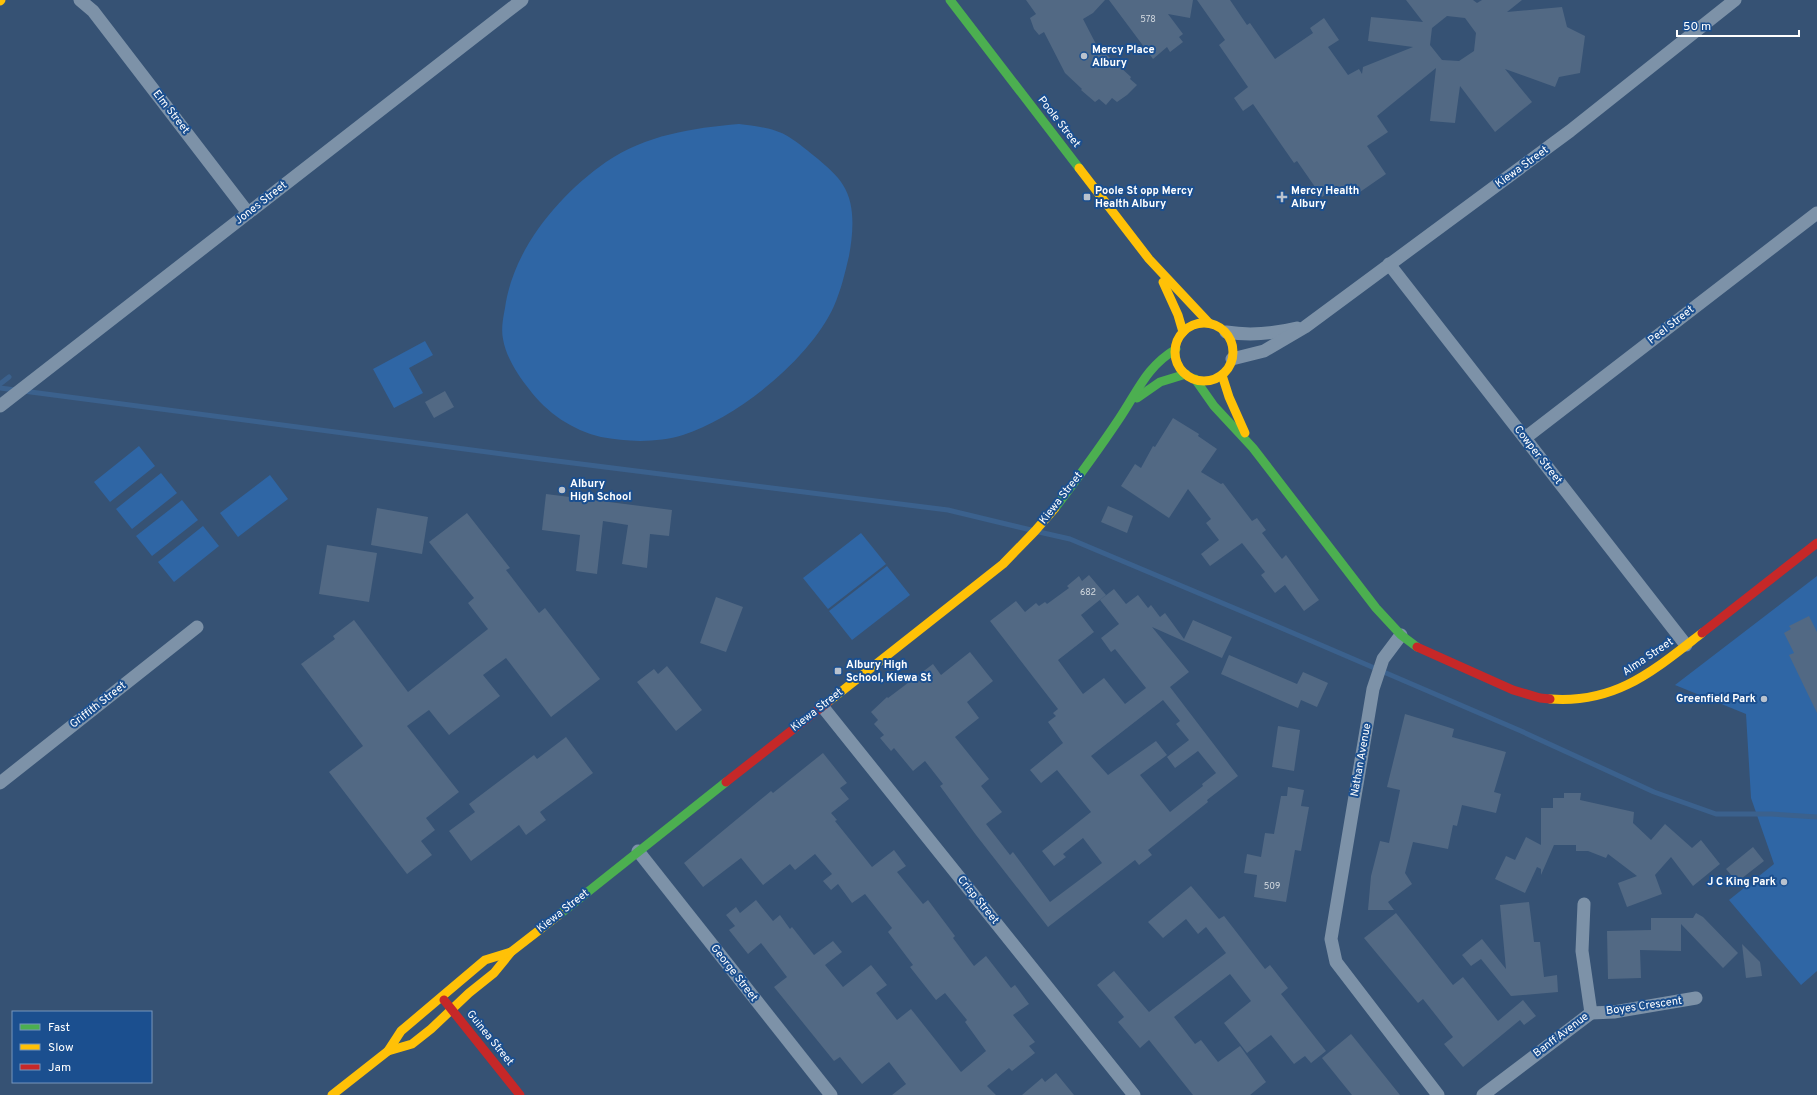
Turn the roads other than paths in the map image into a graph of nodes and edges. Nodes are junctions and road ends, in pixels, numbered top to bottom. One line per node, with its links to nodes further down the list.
1 (80, 0): 5 (street, Elm Street)
2 (522, 0): 7 (street, Jones Street)
3 (950, 0): 8 (street, Poole Street)
4 (1734, 0): 9 (street, Kiewa Street)
5 (91, 5): 7 (street, Elm Street)
6 (1817, 212): 20 (street, Peel Street)
7 (248, 213): 19 (street, Jones Street)
8 (1149, 259): 10 (street, Poole Street); 12 (street, Poole Street)
9 (1389, 264): 11 (street, Kiewa Street); 20 (street, Cowper Street)
10 (1209, 323): 12 (street); 13 (street)
11 (1305, 327): 13 (street, Kiewa Street); 15 (street, Kiewa Street)
12 (1183, 332): 14 (street)
13 (1226, 332): 15 (street)
14 (1176, 349): 17 (street); 18 (street, Kiewa Street)
15 (1232, 359): 16 (street)
16 (1222, 375): 17 (street); 21 (street)
17 (1191, 377): 18 (street, Kiewa Street); 21 (street)
18 (1128, 405): 26 (street, Kiewa Street)
19 (1, 406)
20 (1525, 438): 25 (street, Cowper Street)
21 (1253, 448): 24 (street)
22 (1817, 543): 25 (street, Alma Street)
23 (197, 627): 27 (street, Griffith Street)
24 (1401, 635): 25 (street, Alma Street); 40 (street, Nathan Avenue)
25 (1686, 645)
26 (822, 706): 28 (street, Kiewa Street); 39 (street, Crisp Street)
27 (0, 783)
28 (638, 851): 30 (street, Kiewa Street); 38 (street, George Street)
29 (1584, 904): 34 (street, Banff Avenue)
30 (511, 952): 31 (street, Kiewa Street); 33 (street, Kiewa Street)
31 (441, 996): 33 (street, Guinea Street); 35 (street, Kiewa Street)
32 (1696, 998): 34 (street, Boyes Crescent)
33 (452, 1010): 35 (street, Kiewa Street); 37 (street, Guinea Street)
34 (1591, 1012): 41 (street, Banff Avenue)
35 (388, 1051): 36 (street, Kiewa Street)
36 (332, 1095)
37 (520, 1095)
38 (831, 1095)
39 (1134, 1095)
40 (1438, 1095)
41 (1483, 1095)

